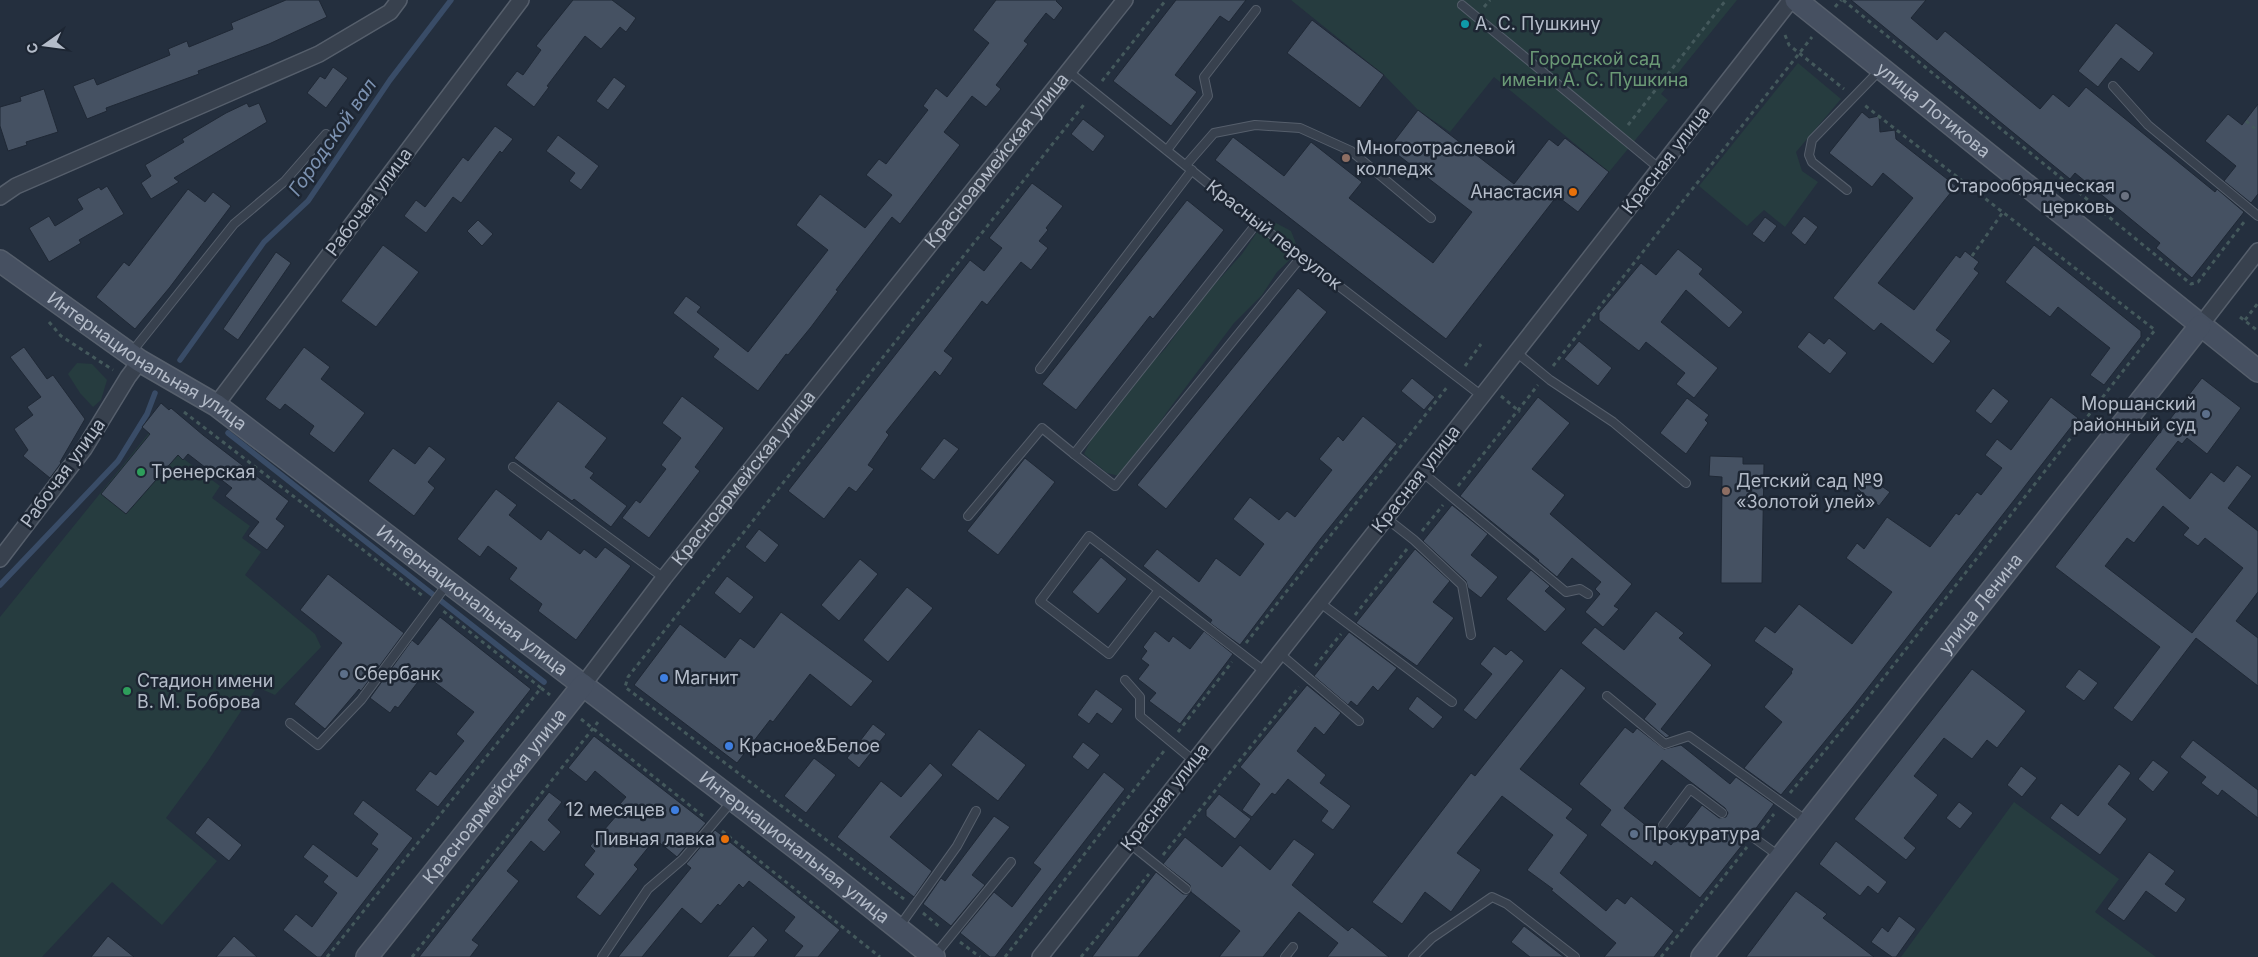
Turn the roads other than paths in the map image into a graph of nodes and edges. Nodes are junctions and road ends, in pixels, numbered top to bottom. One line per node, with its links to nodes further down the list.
1 (521, 0): 29 (street, Рабочая улица)
2 (1125, 0): 9 (street, Красноармейская улица)
3 (1791, 0): 14 (street, Красная улица)
4 (1796, 0): 8 (street, улица Лотикова)
5 (1462, 5): 14 (lane)
6 (395, 6): 16 (street)
7 (1256, 10): 12 (lane)
8 (1881, 68): 15 (lane); 23 (street, улица Лотикова)
9 (1068, 70): 12 (lane, Красный переулок); 37 (street, Красноармейская улица)
10 (2113, 86): 17 (lane)
11 (326, 134): 25 (lane)
12 (1167, 150): 13 (lane, Красный переулок)
13 (1189, 168): 18 (lane); 19 (lane, Красный переулок); 26 (lane)
14 (1660, 169): 24 (street, Красная улица)
15 (1847, 190)
16 (0, 196)
17 (2258, 216)
18 (1431, 218)
19 (1257, 223): 21 (lane, Красный переулок); 30 (lane)
20 (2258, 251): 23 (street, улица Ленина)
21 (1301, 257): 28 (lane, Красный переулок); 30 (lane)
22 (0, 261): 25 (street, Интернациональная улица)
23 (2200, 326): 27 (street, улица Лотикова); 55 (street, улица Ленина)
24 (1516, 352): 28 (street, Красная улица); 33 (lane)
25 (133, 364): 29 (street, Интернациональная улица); 36 (street, Рабочая улица)
26 (1040, 369)
27 (2258, 371)
28 (1482, 396): 32 (street, Красная улица)
29 (216, 405): 38 (street, Интернациональная улица)
30 (1074, 454): 34 (lane)
31 (513, 467): 37 (lane)
32 (1422, 472): 35 (street, Красная улица); 40 (lane)
33 (1686, 483)
34 (968, 516)
35 (1386, 518): 41 (street, Красная улица); 42 (lane)
36 (0, 559)
37 (664, 578): 46 (street, Красноармейская улица)
38 (449, 582): 46 (street, Интернациональная улица); 50 (lane)
39 (1159, 590): 39 (lane); 44 (lane)
40 (1588, 594)
41 (1319, 602): 43 (street, Красная улица); 48 (lane)
42 (1471, 635)
43 (1279, 653): 44 (street, Красная улица); 49 (lane)
44 (1264, 672): 51 (street, Красная улица)
45 (1125, 680): 51 (lane)
46 (583, 685): 52 (street, Интернациональная улица); 65 (street, Красноармейская улица)
47 (1607, 696): 55 (lane)
48 (1452, 702)
49 (1359, 721)
50 (290, 723)
51 (1194, 761): 58 (street, Красная улица)
52 (732, 801): 62 (street, Интернациональная улица); 66 (lane)
53 (976, 811): 62 (lane)
54 (1722, 813): 56 (lane)
55 (1809, 822): 59 (street, улица Ленина)
56 (1662, 825)
57 (1752, 836): 59 (lane)
58 (1129, 843): 61 (lane); 67 (street, Красная улица)
59 (1781, 858): 71 (street, улица Ленина)
60 (1011, 862): 64 (lane)
61 (1186, 889)
62 (898, 928): 64 (street, Интернациональная улица)
63 (1293, 947): 68 (lane)
64 (929, 956)
65 (367, 957)
66 (602, 957)
67 (1040, 957)
68 (1285, 957)
69 (1413, 957): 70 (lane)
70 (1575, 957)
71 (1702, 957)

